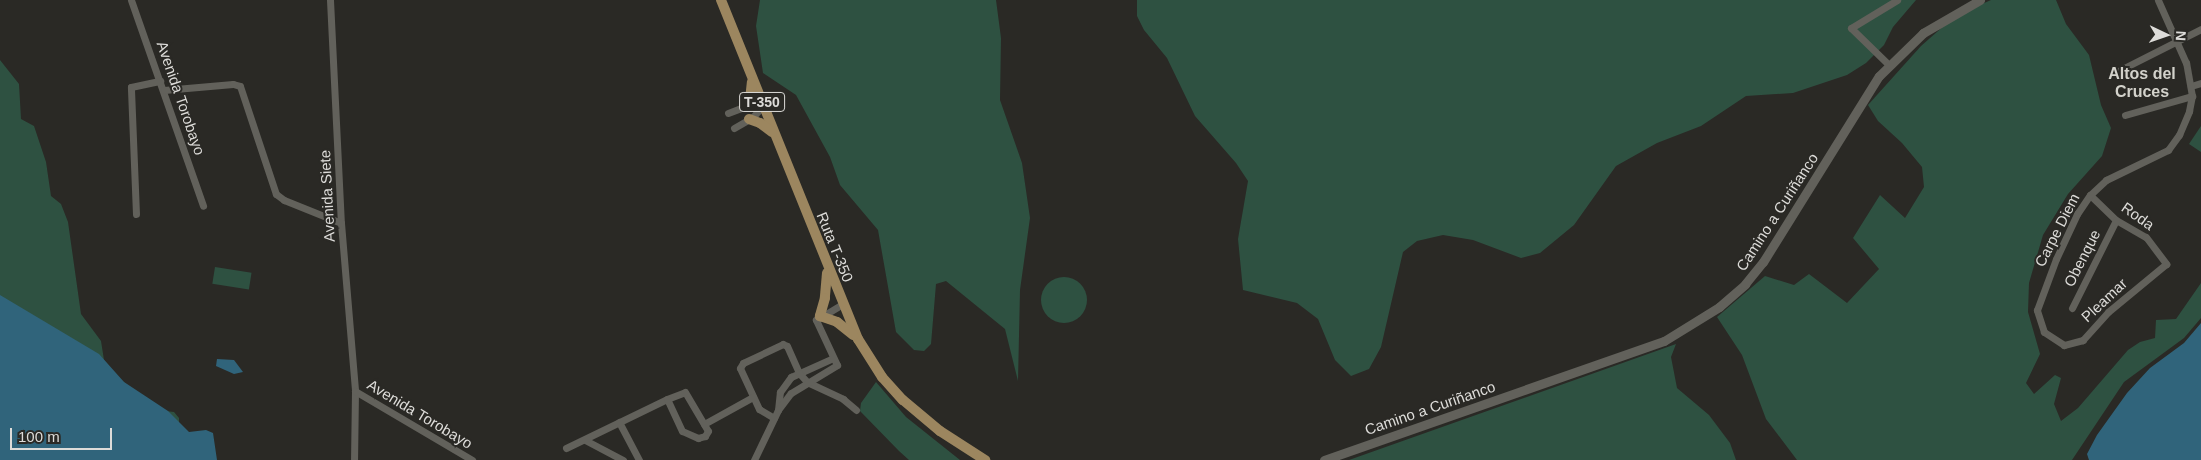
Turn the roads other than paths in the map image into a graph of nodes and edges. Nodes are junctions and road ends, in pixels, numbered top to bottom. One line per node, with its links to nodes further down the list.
1 (131, 0): 12 (street, Avenida Torobayo)
2 (330, 0): 28 (street, Avenida Siete)
3 (722, 0): 11 (main road, Ruta T-350 / T-350)
4 (1896, 0): 9 (street)
5 (1980, 0): 9 (street, Camino a Curiñanco)
6 (2158, 0): 8 (street, Carpe Diem)
7 (2201, 29): 8 (street)
8 (2178, 41): 10 (street); 14 (street, Carpe Diem)
9 (1889, 65): 55 (street, Camino a Curiñanco)
10 (2120, 70)
11 (752, 79): 17 (main road, Ruta T-350 / T-350); 18 (main road)
12 (160, 81): 15 (street, Avenida Torobayo); 26 (street)
13 (2201, 83): 14 (street)
14 (2191, 86): 16 (street, Carpe Diem)
15 (164, 90): 25 (street, Avenida Torobayo); 28 (street)
16 (2192, 96): 20 (street); 24 (street, Carpe Diem)
17 (763, 105): 18 (street); 21 (street); 23 (main road, Ruta T-350 / T-350)
18 (744, 106): 19 (street)
19 (728, 113)
20 (2125, 115)
21 (749, 119): 22 (street); 23 (main road)
22 (734, 128)
23 (775, 136): 30 (main road, Ruta T-350 / T-350)
24 (2090, 195): 27 (street, Roda); 35 (street, Carpe Diem)
25 (203, 206)
26 (136, 214)
27 (2116, 220): 29 (street, Roda); 32 (street, Obenque)
28 (342, 223): 39 (street, Avenida Siete)
29 (2166, 264): 35 (street, Pleamar)
30 (826, 265): 31 (main road, Ruta T-350 / T-350); 33 (main road)
31 (843, 304): 33 (street); 34 (main road, Ruta T-350 / T-350)
32 (2072, 308)
33 (820, 316): 34 (main road); 36 (street)
34 (858, 339): 54 (main road, Ruta T-350 / T-350)
35 (2056, 342)
36 (833, 358): 37 (street); 38 (street)
37 (799, 373): 38 (street); 40 (street); 42 (street)
38 (807, 382): 42 (street); 43 (street)
39 (355, 391): 49 (street, Avenida Siete); 50 (street, Avenida Torobayo)
40 (753, 397): 44 (street); 46 (street)
41 (667, 399): 45 (street); 46 (street); 46 (street)
42 (778, 410): 44 (street)
43 (856, 410)
44 (774, 418): 53 (street)
45 (619, 422): 47 (street); 52 (street)
46 (704, 424)
47 (586, 440): 48 (street); 51 (street)
48 (566, 448)
49 (354, 460)
50 (472, 460)
51 (622, 460)
52 (639, 460)
53 (754, 460)
54 (985, 460)
55 (1324, 460)

